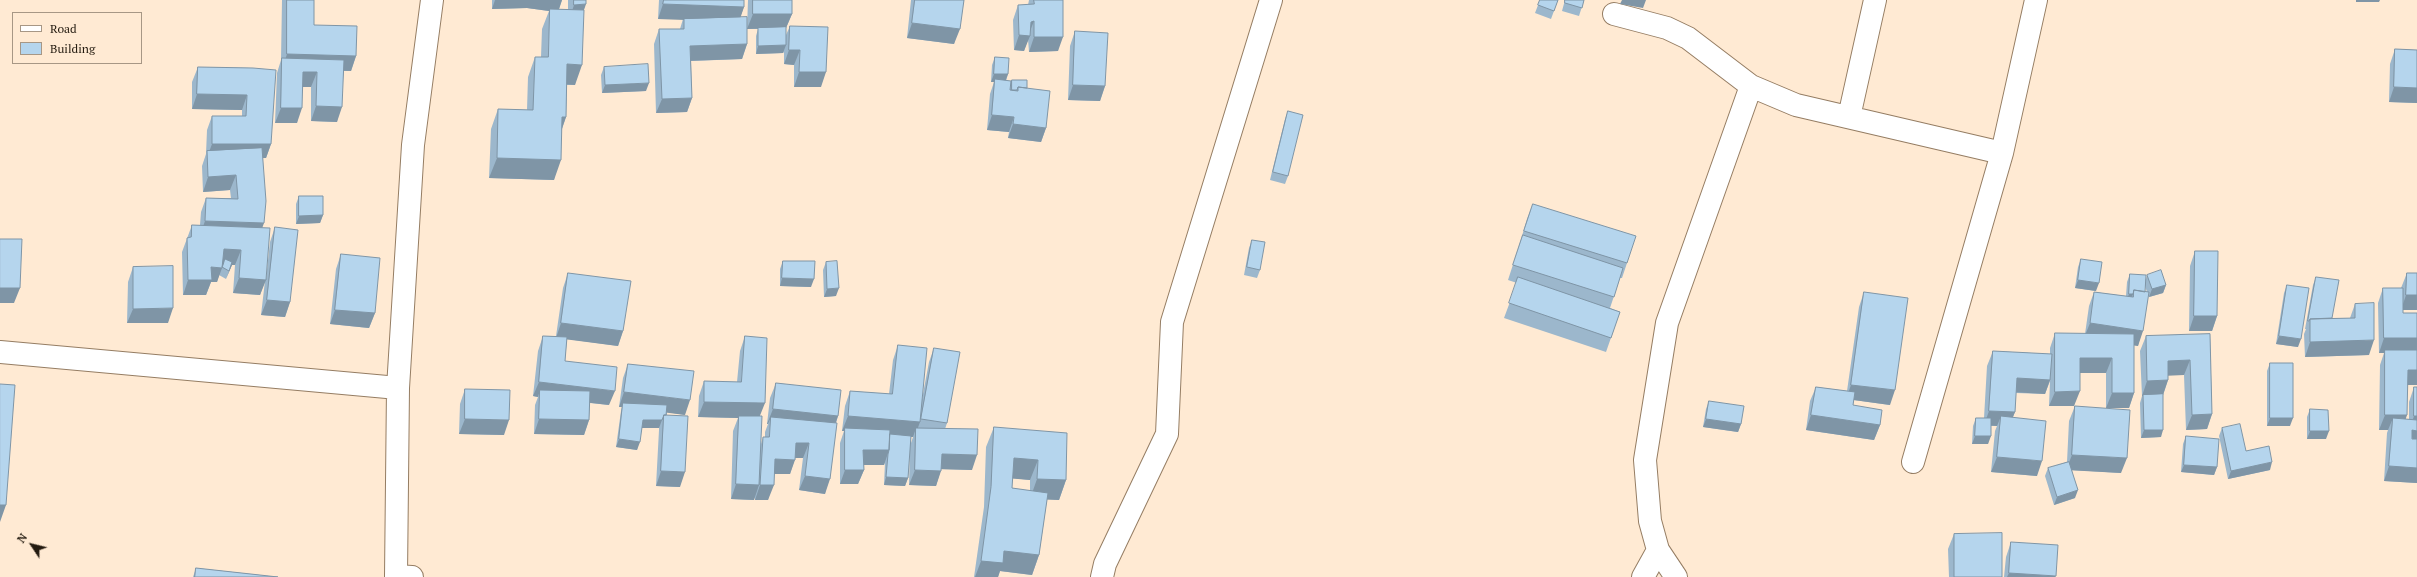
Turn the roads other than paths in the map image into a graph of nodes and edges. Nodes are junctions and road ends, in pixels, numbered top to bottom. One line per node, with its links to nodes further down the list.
1 (432, 0): 10 (street)
2 (1271, 0): 14 (street)
3 (1875, 0): 7 (street)
4 (2036, 0): 8 (street)
5 (1614, 14): 6 (street)
6 (1751, 86): 7 (street); 12 (street)
7 (1849, 117): 8 (street)
8 (2002, 153): 11 (street)
9 (0, 352): 10 (street)
10 (398, 388): 13 (street)
11 (1913, 462)
12 (1658, 550): 15 (street); 16 (street)
13 (412, 577)
14 (1102, 577)
15 (1643, 577)
16 (1676, 577)

